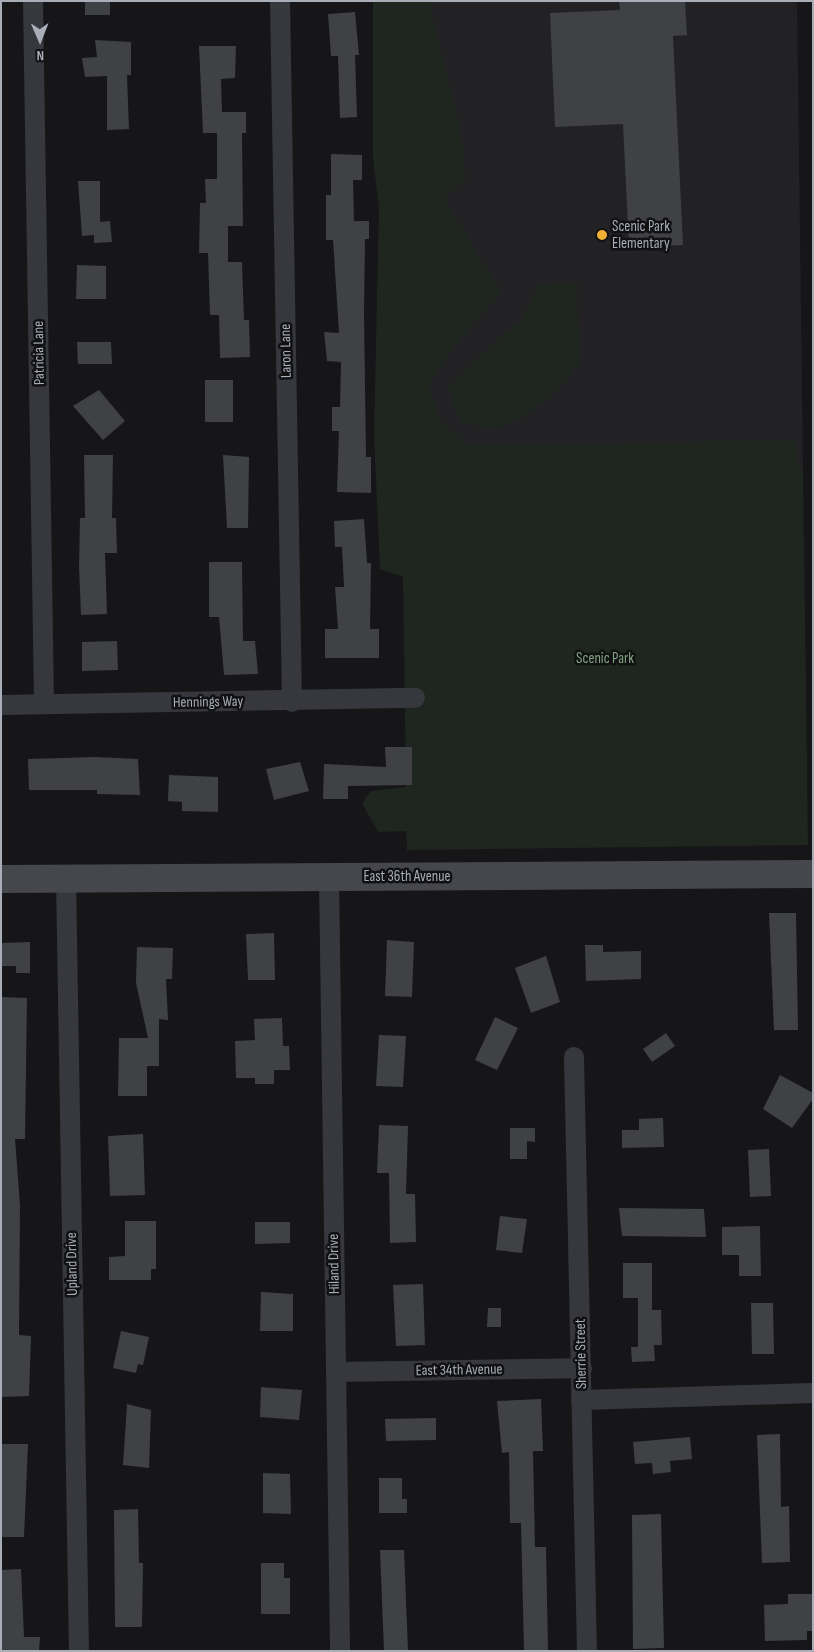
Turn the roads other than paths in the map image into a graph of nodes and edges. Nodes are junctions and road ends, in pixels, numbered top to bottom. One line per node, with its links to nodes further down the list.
1 (33, 1): 5 (street, Patricia Lane)
2 (280, 1): 4 (street, Laron Lane)
3 (415, 698): 4 (street, Hennings Way)
4 (292, 702): 5 (street, Hennings Way)
5 (44, 704): 6 (street, Hennings Way)
6 (1, 705)
7 (813, 874): 9 (street, East 36th Avenue)
8 (66, 878): 9 (street, East 36th Avenue); 10 (street, East 36th Avenue); 16 (street, Upland Drive)
9 (329, 878): 13 (street, Hiland Drive)
10 (1, 879)
11 (574, 1057): 12 (street, Sherrie Street)
12 (582, 1368): 13 (street, East 34th Avenue); 15 (street, Sherrie Street)
13 (336, 1372): 17 (street, Hiland Drive)
14 (813, 1394): 15 (street)
15 (581, 1400): 18 (street, Sherrie Street)
16 (79, 1651)
17 (340, 1651)
18 (587, 1651)

